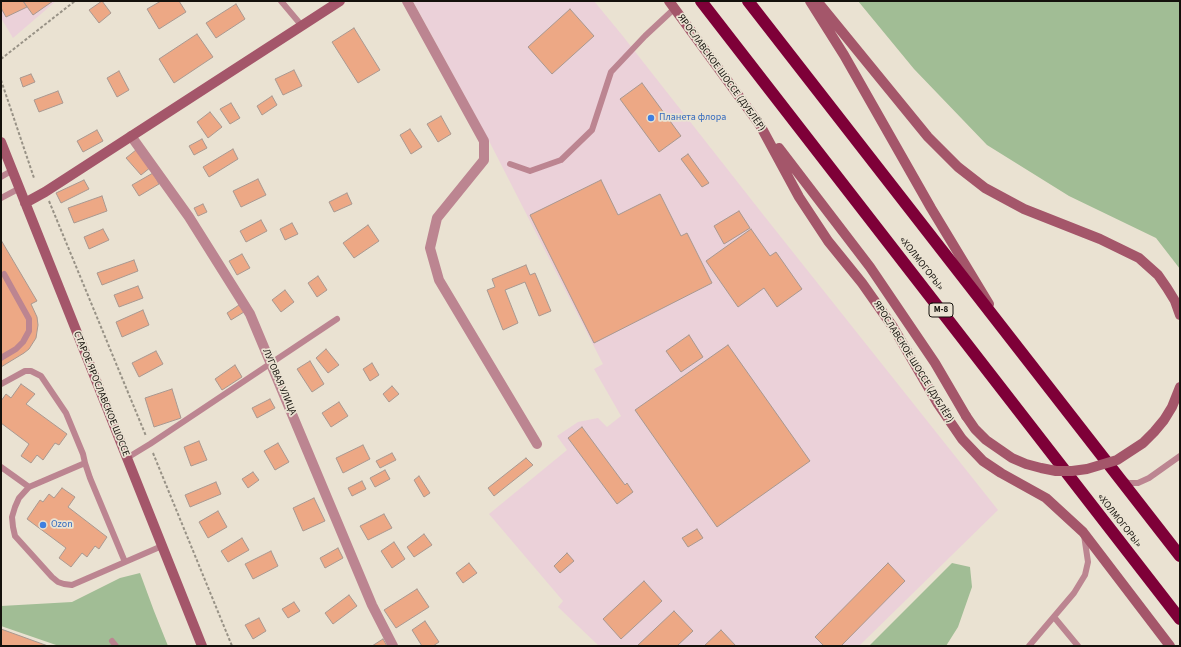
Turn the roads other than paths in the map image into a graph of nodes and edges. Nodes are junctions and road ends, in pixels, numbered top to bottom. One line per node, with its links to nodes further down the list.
1 (281, 1): 9 (lane)
2 (340, 1): 9 (street)
3 (407, 1): 27 (street)
4 (701, 1): 39 (highway, «ХОЛМОГОРЫ» / М-8)
5 (748, 1): 22 (highway)
6 (810, 1): 22 (street)
7 (817, 1): 20 (street)
8 (672, 5): 10 (street, ЯРОСЛАВСКОЕ ШОССЕ (ДУБЛЁР)); 13 (lane)
9 (302, 26): 11 (street)
10 (760, 124): 26 (street, bridge); 34 (street, ЯРОСЛАВСКОЕ ШОССЕ (ДУБЛЁР))
11 (131, 136): 18 (street); 24 (street, ЛУГОВАЯ УЛИЦА)
12 (1, 142): 14 (street, СТАРОЕ ЯРОСЛАВСКОЕ ШОССЕ)
13 (510, 164)
14 (13, 170): 15 (lane); 16 (street, СТАРОЕ ЯРОСЛАВСКОЕ ШОССЕ)
15 (1, 178)
16 (20, 188): 17 (lane); 18 (street, СТАРОЕ ЯРОСЛАВСКОЕ ШОССЕ)
17 (1, 198)
18 (25, 203): 29 (street, СТАРОЕ ЯРОСЛАВСКОЕ ШОССЕ)
19 (4, 274): 23 (lane)
20 (1180, 315)
21 (337, 319): 24 (lane)
22 (1012, 341): 32 (highway)
23 (1, 358)
24 (271, 362): 29 (lane); 41 (street, ЛУГОВАЯ УЛИЦА)
25 (1, 384): 30 (lane)
26 (1180, 387)
27 (537, 444)
28 (1180, 456): 32 (lane)
29 (127, 458): 35 (street, СТАРОЕ ЯРОСЛАВСКОЕ ШОССЕ)
30 (85, 463): 33 (lane); 37 (lane)
31 (1, 467): 33 (lane)
32 (1118, 477): 36 (highway)
33 (30, 487): 37 (lane)
34 (1083, 532): 38 (lane); 44 (street, ЯРОСЛАВСКОЕ ШОССЕ (ДУБЛЁР))
35 (162, 546): 37 (lane); 40 (street, СТАРОЕ ЯРОСЛАВСКОЕ ШОССЕ)
36 (1180, 556)
37 (125, 562)
38 (1054, 617): 42 (lane); 43 (lane)
39 (1180, 619)
40 (202, 646)
41 (393, 646)
42 (1029, 646)
43 (1078, 646)
44 (1170, 646)

